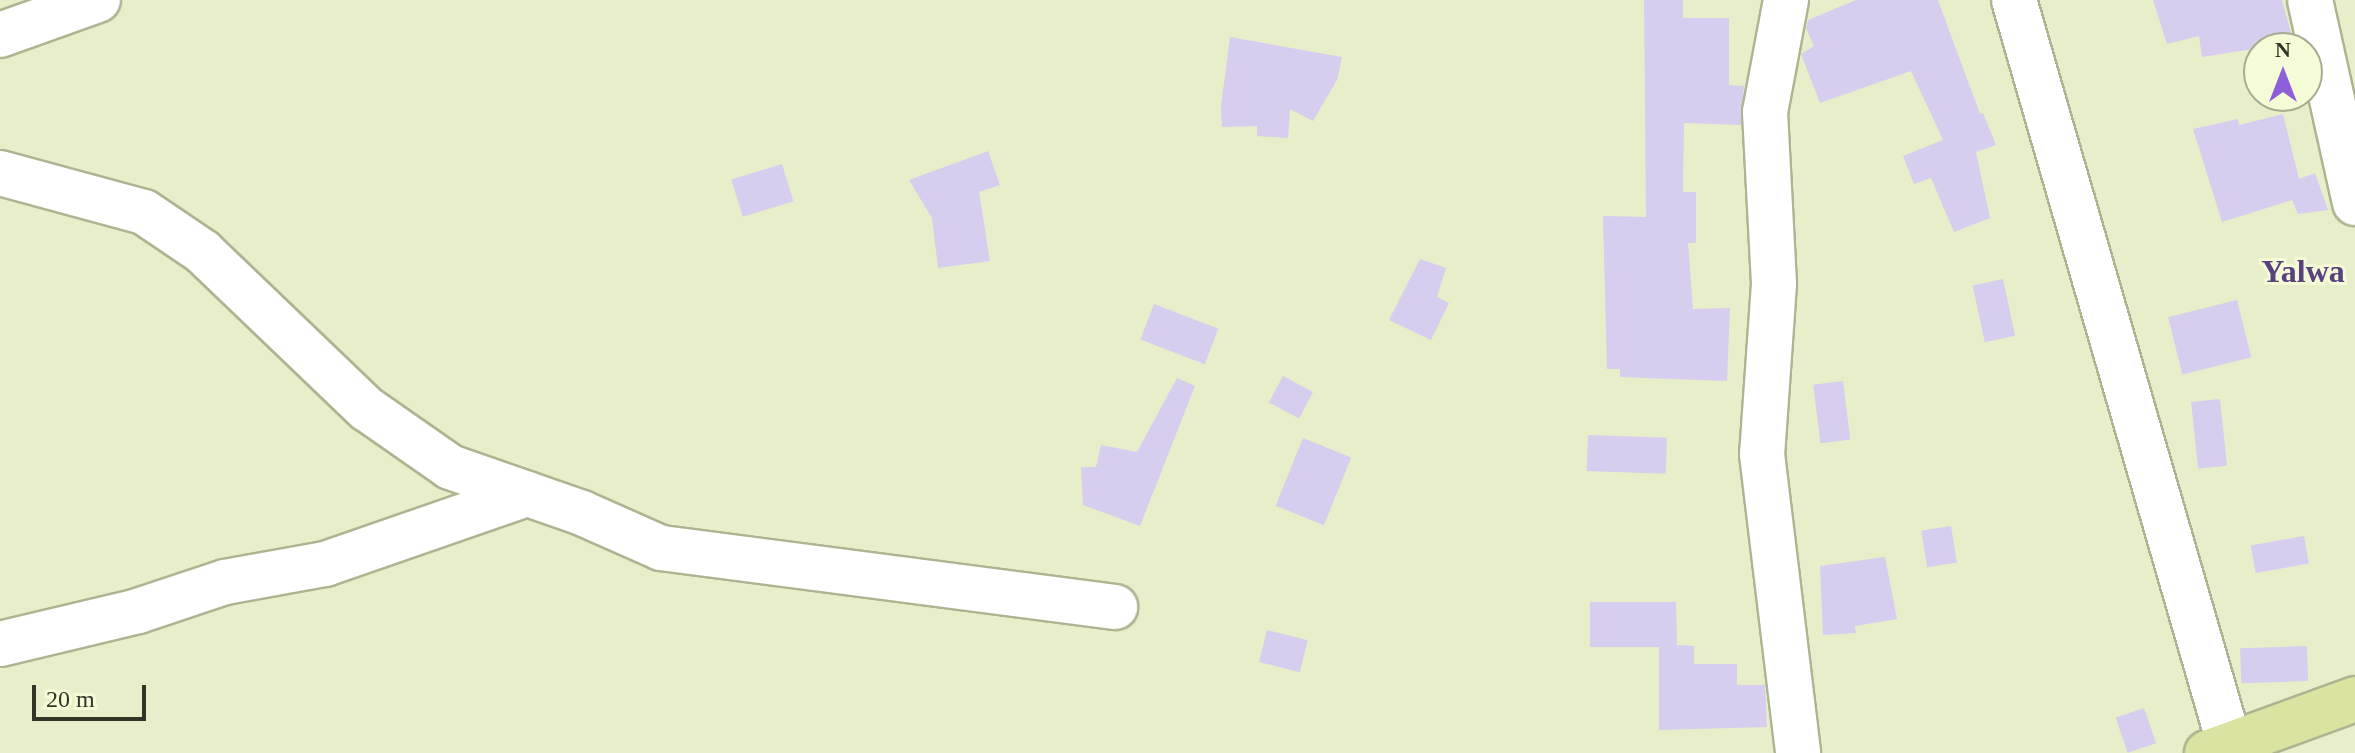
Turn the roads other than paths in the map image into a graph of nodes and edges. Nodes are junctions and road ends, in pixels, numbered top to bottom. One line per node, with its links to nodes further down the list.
1 (98, 0): 5 (street)
2 (1786, 0): 13 (street)
3 (2014, 0): 12 (street)
4 (2310, 0): 7 (street)
5 (0, 35)
6 (0, 173): 8 (street)
7 (2355, 203)
8 (527, 494): 9 (street); 10 (street)
9 (1115, 607)
10 (0, 644)
11 (2355, 699): 12 (main road)
12 (2223, 750)
13 (1798, 753)

